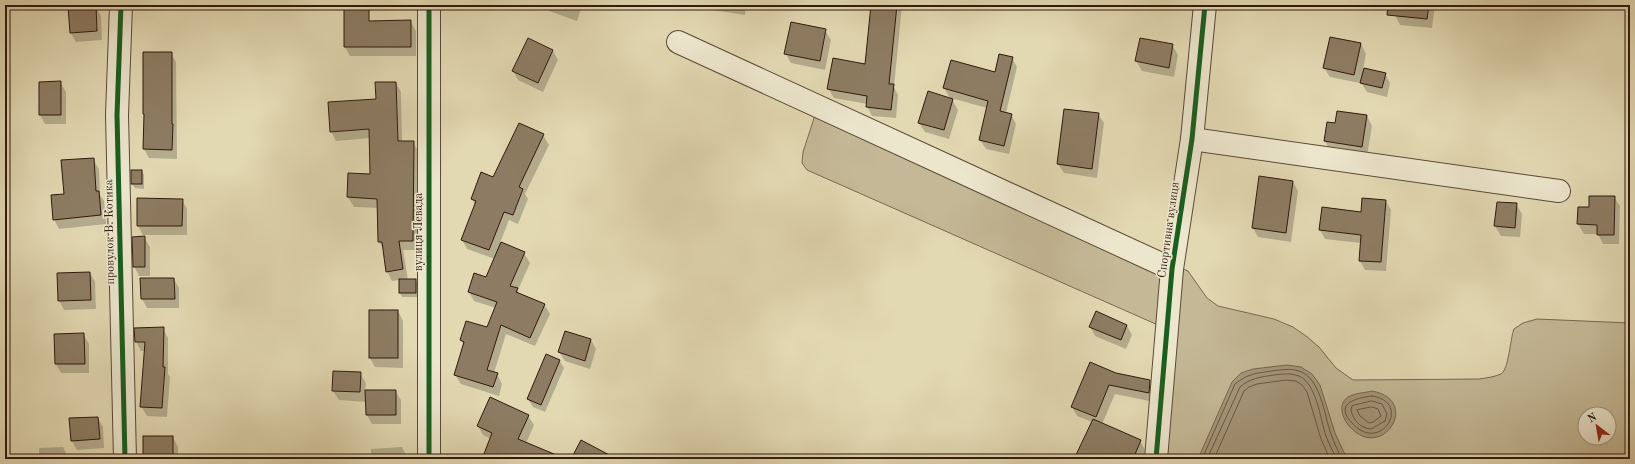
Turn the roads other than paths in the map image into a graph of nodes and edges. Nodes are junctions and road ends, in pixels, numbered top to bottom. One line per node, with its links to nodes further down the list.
1 (120, 5): 8 (street, провулок В. Котика)
2 (429, 5): 9 (street, вулиця Левада)
3 (1205, 5): 5 (street, Спортивна вулиця)
4 (678, 42): 7 (street)
5 (1192, 139): 6 (street); 7 (street, Спортивна вулиця)
6 (1559, 191)
7 (1172, 268): 10 (street, Спортивна вулиця)
8 (125, 459)
9 (429, 459)
10 (1156, 459)

